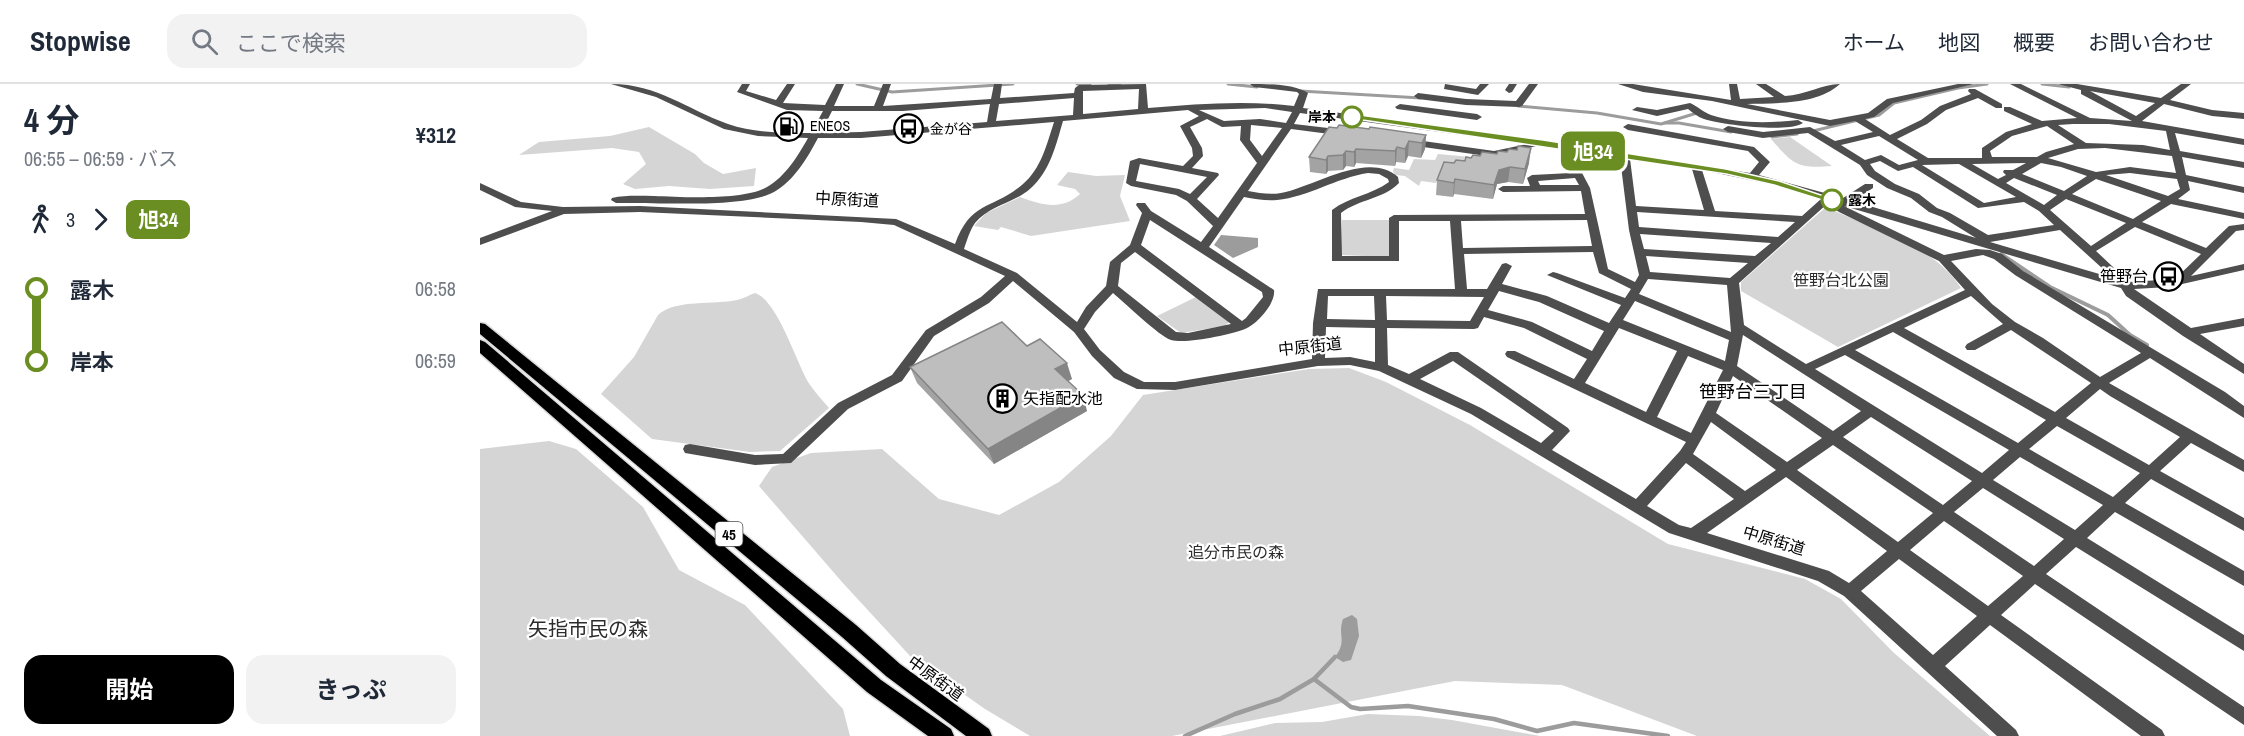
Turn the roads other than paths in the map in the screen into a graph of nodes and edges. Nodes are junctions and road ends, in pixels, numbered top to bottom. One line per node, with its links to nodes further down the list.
1 (615, 84): 61 (street)
2 (746, 84): 33 (street)
3 (791, 84): 33 (street)
4 (840, 84): 38 (street)
5 (887, 84): 39 (street)
6 (998, 84): 31 (street)
7 (1254, 84): 8 (street)
8 (1283, 84): 40 (street)
9 (1416, 84): 26 (street)
10 (1450, 84): 11 (street)
11 (1485, 84)
12 (1534, 84): 26 (street)
13 (1622, 84): 27 (street)
14 (1710, 84): 27 (street)
15 (1733, 84): 30 (street)
16 (1760, 84): 28 (street)
17 (1836, 84): 28 (street)
18 (2014, 84): 51 (street)
19 (2067, 84): 23 (street); 52 (street)
20 (2133, 84): 23 (street)
21 (2187, 84): 32 (street)
22 (1966, 85): 25 (street); 48 (street)
23 (2117, 94): 32 (street)
24 (1078, 95): 31 (street); 42 (street); 45 (street)
25 (1978, 95): 54 (street); 62 (street)
26 (1418, 96): 36 (street)
27 (1712, 98): 29 (street)
28 (1783, 99): 30 (street)
29 (1725, 100): 30 (street); 49 (street)
30 (1736, 100)
31 (995, 101): 39 (street); 55 (street)
32 (2161, 101): 34 (street); 52 (street)
33 (778, 104): 38 (street)
34 (2182, 105): 35 (street); 44 (street)
35 (2244, 106)
36 (1400, 107): 46 (street); 50 (street)
37 (1187, 108): 40 (street); 42 (street); 43 (street)
38 (828, 109): 39 (street); 61 (street)
39 (877, 109)
40 (1298, 110): 50 (street); 56 (street)
41 (1637, 110): 49 (street)
42 (1143, 112): 45 (street)
43 (1207, 115): 53 (street); 80 (street)
44 (2244, 116)
45 (1078, 117): 47 (street)
46 (1477, 117)
47 (1059, 118): 55 (street); 120 (street)
48 (1857, 118): 49 (street); 62 (street)
49 (1805, 119)
50 (1375, 120): 65 (street)
51 (2091, 121): 52 (street); 54 (street)
52 (2138, 122): 59 (street)
53 (1246, 124): 56 (street); 75 (street)
54 (2044, 124): 67 (street); 71 (street)
55 (991, 125): 61 (street)
56 (1289, 125): 60 (street); 75 (street)
57 (1628, 127): 84 (street)
58 (1728, 129): 66 (street)
59 (2170, 130): 64 (street); 69 (street)
60 (1357, 134)
61 (815, 135): 102 (street)
62 (1885, 136): 66 (street); 73 (street)
63 (1403, 141): 65 (street)
64 (2244, 142)
65 (1543, 143): 68 (street)
66 (1834, 144): 76 (street)
67 (2084, 146): 69 (street); 72 (street)
68 (1574, 148): 70 (street); 83 (street)
69 (2176, 153): 78 (street); 85 (street)
70 (1625, 157): 79 (street); 101 (street)
71 (1983, 160): 72 (street); 74 (street); 81 (street)
72 (2041, 160): 81 (street); 82 (street)
73 (1926, 161): 74 (street); 77 (street)
74 (1962, 162): 97 (street)
75 (1262, 163): 93 (street)
76 (1864, 163): 77 (street); 115 (street)
77 (1914, 164): 97 (street)
78 (2244, 165)
79 (1696, 167): 84 (street); 103 (street)
80 (1185, 170): 95 (street); 95 (street)
81 (2013, 174): 86 (street); 94 (street)
82 (2096, 175): 85 (street); 94 (street); 98 (street)
83 (1580, 176): 89 (street); 91 (street)
84 (1752, 177): 96 (street)
85 (2182, 178): 92 (street); 98 (street)
86 (2002, 181)
87 (480, 186): 102 (street)
88 (1869, 186): 99 (street)
89 (1585, 188): 91 (street); 106 (street)
90 (1503, 189): 91 (street)
91 (1536, 189)
92 (2244, 190)
93 (1240, 193): 105 (street); 109 (street)
94 (2067, 195): 100 (street); 108 (street)
95 (1191, 199): 109 (street)
96 (1827, 199): 99 (street); 107 (street); 124 (street)
97 (2025, 199): 110 (street)
98 (2168, 200): 104 (street); 108 (street)
99 (1843, 203): 115 (street)
100 (2049, 207)
101 (1632, 209): 103 (street); 112 (street)
102 (562, 211): 114 (street); 120 (street, 中原街道)
103 (1710, 213): 107 (street)
104 (2244, 216)
105 (1455, 217): 106 (street); 121 (street)
106 (1590, 217): 119 (street)
107 (1805, 219): 113 (street)
108 (2136, 222): 118 (street); 123 (street)
109 (1219, 225): 117 (street)
110 (2062, 227): 115 (street); 133 (street)
111 (2244, 227): 123 (street)
112 (1634, 230): 113 (street); 122 (street)
113 (1780, 240): 125 (street)
114 (480, 242)
115 (1983, 243): 124 (street); 133 (street); 156 (street)
116 (1135, 246): 117 (street); 134 (street); 146 (street)
117 (1203, 248): 146 (street)
118 (2095, 248)
119 (1598, 249): 121 (street); 139 (street)
120 (958, 250): 128 (street, 中原街道)
121 (1458, 251): 138 (street)
122 (1639, 252): 125 (street); 130 (street)
123 (2210, 253): 131 (street)
124 (1943, 259): 136 (street)
125 (1759, 260): 132 (street)
126 (1506, 266): 135 (street)
127 (2244, 267): 131 (street)
128 (1013, 275): 149 (street, 中原街道); 175 (street)
129 (1553, 275): 139 (street)
130 (1645, 275): 132 (street); 139 (street)
131 (2179, 280): 133 (street)
132 (1733, 282): 150 (street)
133 (2124, 285): 151 (street)
134 (1112, 287): 146 (street); 149 (street)
135 (1493, 290): 138 (street); 140 (street); 144 (street)
136 (1974, 290): 145 (street); 148 (street)
137 (1380, 293): 138 (street); 142 (street); 143 (street)
138 (1461, 293)
139 (1632, 295): 144 (street); 150 (street)
140 (1480, 312): 143 (street); 158 (street)
141 (2244, 322): 151 (street)
142 (1319, 323): 143 (street); 159 (street)
143 (1382, 324): 160 (street)
144 (1613, 325): 154 (street); 158 (street)
145 (2011, 325): 153 (street); 165 (street)
146 (1241, 326)
147 (480, 327): 199 (main road, 中原街道 / 45)
148 (1893, 327): 155 (street); 171 (street)
149 (1078, 329): 159 (street, 中原街道)
150 (1737, 332): 161 (street); 162 (street)
151 (2187, 333): 163 (street)
152 (480, 345): 198 (main road, 45)
153 (1971, 347)
154 (1685, 349): 161 (street); 170 (street)
155 (1845, 350): 162 (street); 176 (street)
156 (2150, 353): 165 (street); 168 (street)
157 (1511, 354): 166 (street)
158 (1594, 357): 166 (street)
159 (1318, 362): 160 (street, 中原街道)
160 (1382, 368): 164 (street, 中原街道)
161 (1730, 368): 169 (street); 173 (street)
162 (1805, 369): 167 (street)
163 (2244, 370)
164 (1410, 379): 177 (street, 中原街道); 177 (street)
165 (2098, 383): 171 (street); 172 (street)
166 (1576, 385): 170 (street)
167 (1872, 410): 173 (street); 182 (street)
168 (2244, 413)
169 (1709, 414): 174 (street); 180 (street)
170 (1649, 419): 174 (street)
171 (2056, 419): 176 (street); 181 (street)
172 (2190, 436): 179 (street); 181 (street)
173 (1833, 438): 180 (street); 186 (street)
174 (1694, 440): 178 (street)
175 (690, 449)
176 (2019, 450): 182 (street); 184 (street)
177 (1542, 451): 185 (street, 中原街道)
178 (1685, 455): 183 (street); 185 (street)
179 (2244, 467)
180 (1787, 470): 183 (street); 190 (street)
181 (2150, 472): 184 (street); 187 (street)
182 (1983, 480): 186 (street); 189 (street)
183 (1745, 499): 188 (street)
184 (2114, 504): 189 (street); 192 (street)
185 (1638, 506): 188 (street, 中原街道)
186 (1944, 513): 190 (street); 191 (street)
187 (2244, 525)
188 (1692, 536): 193 (street, 中原街道)
189 (2076, 538): 191 (street); 195 (street)
190 (1899, 551): 193 (street); 194 (street)
191 (2035, 575): 194 (street); 197 (street)
192 (2244, 579)
193 (1850, 591): 196 (street, 中原街道)
194 (1989, 616): 196 (street); 201 (street)
195 (2244, 644)
196 (1934, 665): 200 (street, 中原街道)
197 (2244, 717)
198 (945, 736)
199 (982, 736)
200 (2010, 736)
201 (2156, 736)

